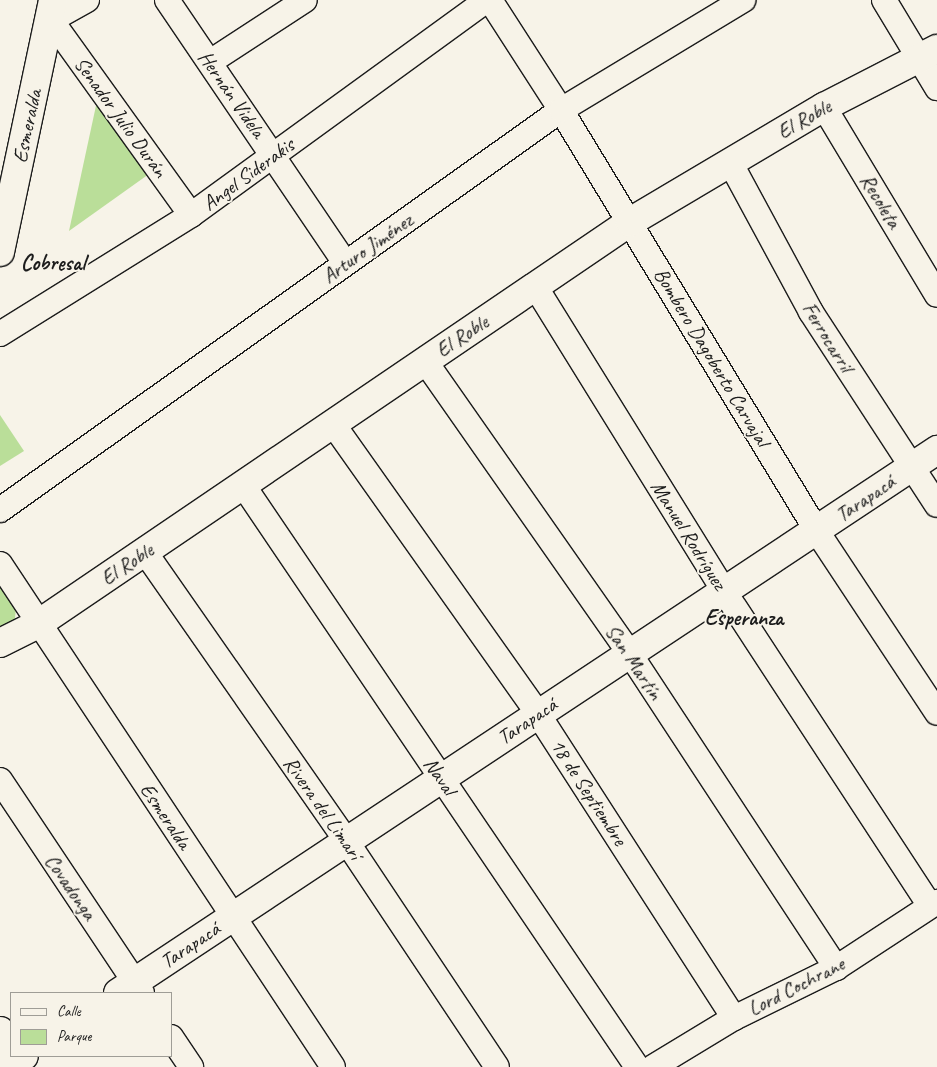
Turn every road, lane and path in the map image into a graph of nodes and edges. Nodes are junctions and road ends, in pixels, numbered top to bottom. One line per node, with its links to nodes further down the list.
1 (86, 0): 7 (street)
2 (167, 0): 9 (street, Hernán Videla)
3 (305, 0): 9 (street)
4 (488, 0): 12 (street, Bombero Dagoberto Carvajal); 13 (street, Angel Siderakis)
5 (743, 0): 12 (street, Arturo Jiménez)
6 (884, 0): 8 (street)
7 (52, 10): 15 (street, Senador Julio Durán); 17 (street, Esmeralda)
8 (927, 55): 10 (street); 11 (street, El Roble)
9 (210, 62): 13 (street, Hernán Videla)
10 (937, 88)
11 (824, 107): 14 (street, El Roble); 20 (street, Recoleta)
12 (561, 110): 16 (street, Bombero Dagoberto Carvajal); 18 (street, Arturo Jiménez)
13 (275, 155): 15 (street, Angel Siderakis); 18 (street, Hernán Videla)
14 (730, 162): 16 (street, El Roble); 25 (street, Ferrocarril)
15 (191, 215): 21 (street, Angel Siderakis)
16 (630, 222): 19 (street, El Roble); 29 (street, Bombero Dagoberto Carvajal)
17 (0, 252)
18 (345, 263): 28 (street, Arturo Jiménez)
19 (535, 286): 22 (street, El Roble); 32 (street, Manuel Rodríguez)
20 (937, 295)
21 (0, 334)
22 (425, 361): 23 (street, El Roble); 35 (street, San Martín)
23 (333, 424): 26 (street, El Roble); 37 (street, 18 de Septiembre)
24 (937, 450): 25 (street, Tarapacá)
25 (911, 467): 27 (street, Ferrocarril); 29 (street, Tarapacá)
26 (243, 485): 30 (street, El Roble); 38 (street, Naval)
27 (937, 505)
28 (0, 510)
29 (816, 530): 32 (street, Tarapacá); 36 (street, Bombero Dagoberto Carvajal)
30 (145, 552): 33 (street, El Roble); 40 (street, Rivera del Limarí)
31 (0, 564): 33 (street, Esmeralda)
32 (724, 591): 35 (street, Tarapacá); 41 (street, Manuel Rodríguez)
33 (38, 624): 34 (street, El Roble); 42 (street, Esmeralda)
34 (0, 643)
35 (630, 654): 37 (street, Tarapacá); 43 (street, San Martín)
36 (934, 704)
37 (538, 714): 38 (street, Tarapacá); 45 (street, 18 de Septiembre)
38 (442, 778): 40 (street, Tarapacá); 52 (street, Naval)
39 (0, 780): 44 (street, Covadonga)
40 (347, 842): 42 (street, Tarapacá); 51 (street, Rivera del Limarí)
41 (934, 904): 43 (street, Lord Cochrane)
42 (233, 917): 44 (street, Tarapacá); 50 (street, Esmeralda)
43 (836, 968): 45 (street, Lord Cochrane)
44 (132, 990)
45 (734, 1018): 53 (street, Lord Cochrane)
46 (0, 1031): 48 (street)
47 (172, 1038): 49 (street)
48 (10, 1047)
49 (191, 1067)
50 (333, 1067)
51 (498, 1067)
52 (637, 1067)
53 (653, 1067)

